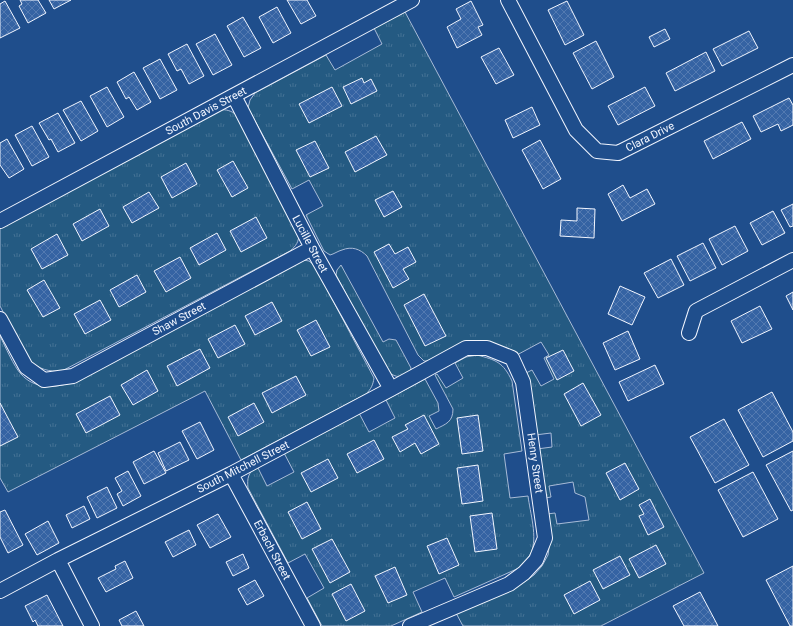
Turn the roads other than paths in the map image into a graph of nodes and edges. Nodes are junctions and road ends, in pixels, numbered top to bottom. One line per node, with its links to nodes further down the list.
1 (412, 0): 4 (street, South Davis Street)
2 (508, 0): 3 (street, Clara Drive)
3 (793, 65)
4 (234, 96): 5 (street, South Davis Street); 6 (street, Lucille Street)
5 (0, 221)
6 (312, 248): 8 (street, Shaw Street); 11 (street, Lucille Street)
7 (793, 260): 9 (street)
8 (0, 320)
9 (689, 333)
10 (487, 348): 11 (street, South Mitchell Street); 17 (street, Henry Street)
11 (391, 389): 12 (street, South Mitchell Street)
12 (231, 474): 13 (street, South Mitchell Street); 16 (street, Erbach Street)
13 (58, 560): 14 (street, South Mitchell Street); 15 (street)
14 (0, 591)
15 (92, 626)
16 (313, 626)
17 (410, 626)

